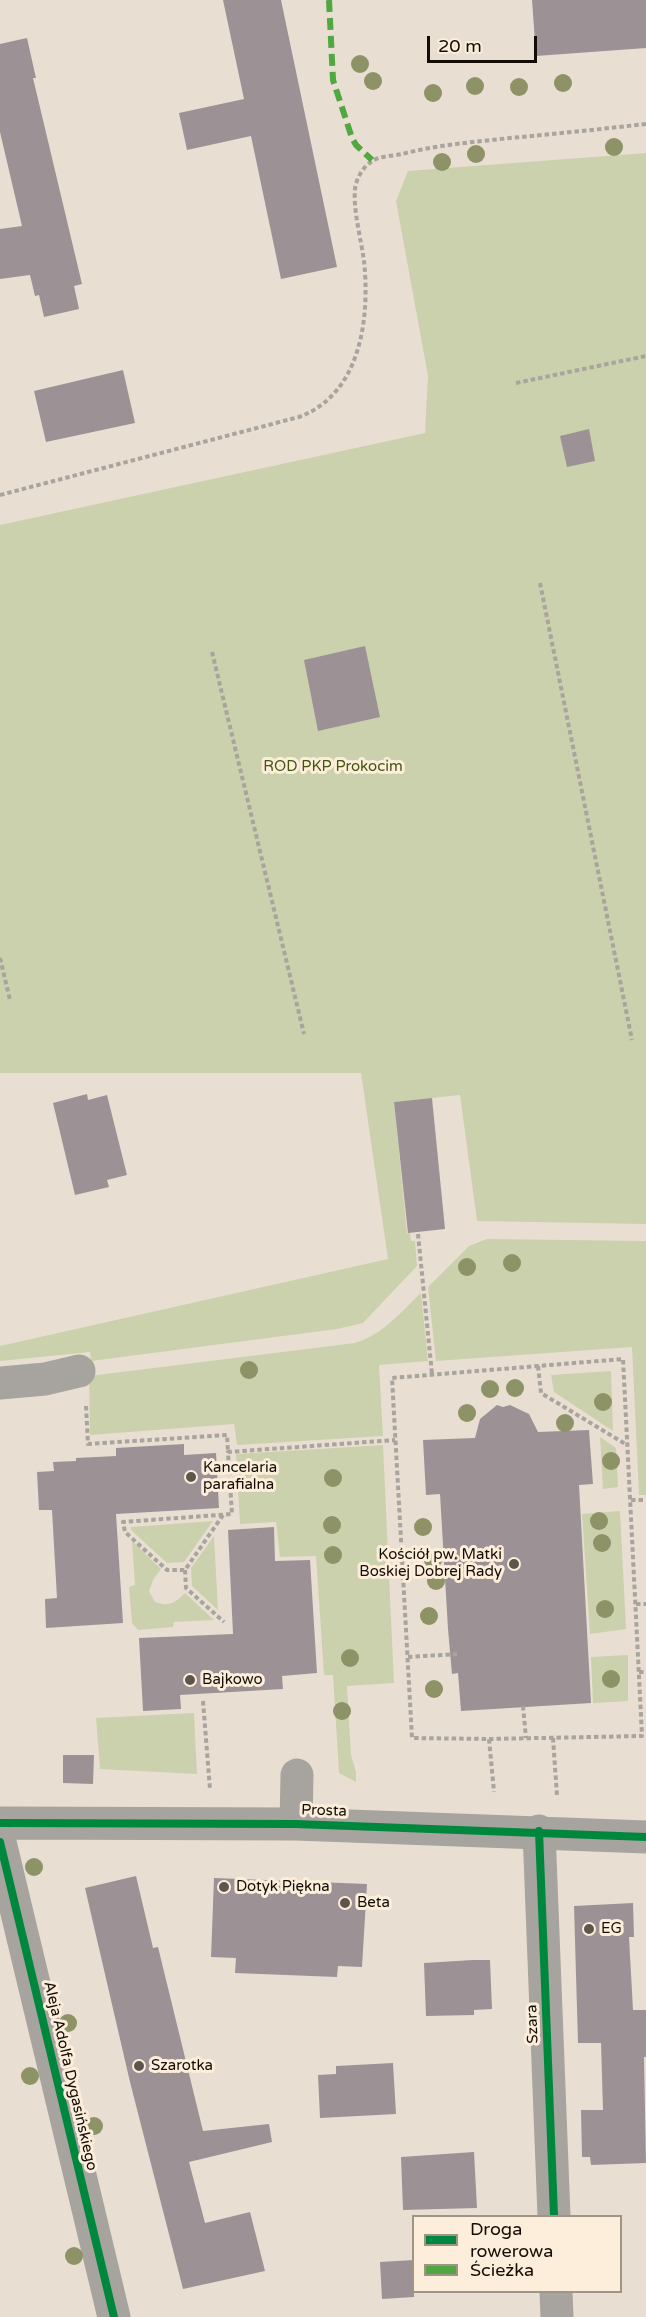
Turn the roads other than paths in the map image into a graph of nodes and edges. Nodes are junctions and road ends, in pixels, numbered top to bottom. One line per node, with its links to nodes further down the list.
1 (0, 1383): 2 (street)
2 (82, 1386)
3 (297, 1775): 5 (street)
4 (0, 1823): 5 (street, Prosta)
5 (296, 1824): 6 (street, Prosta)
6 (539, 1831): 7 (street, Prosta); 9 (street, Szara)
7 (646, 1837)
8 (0, 1842): 11 (street, Aleja Adolfa Dygasińskiego)
9 (554, 2215)
10 (556, 2293): 12 (street)
11 (114, 2317)
12 (557, 2317)

